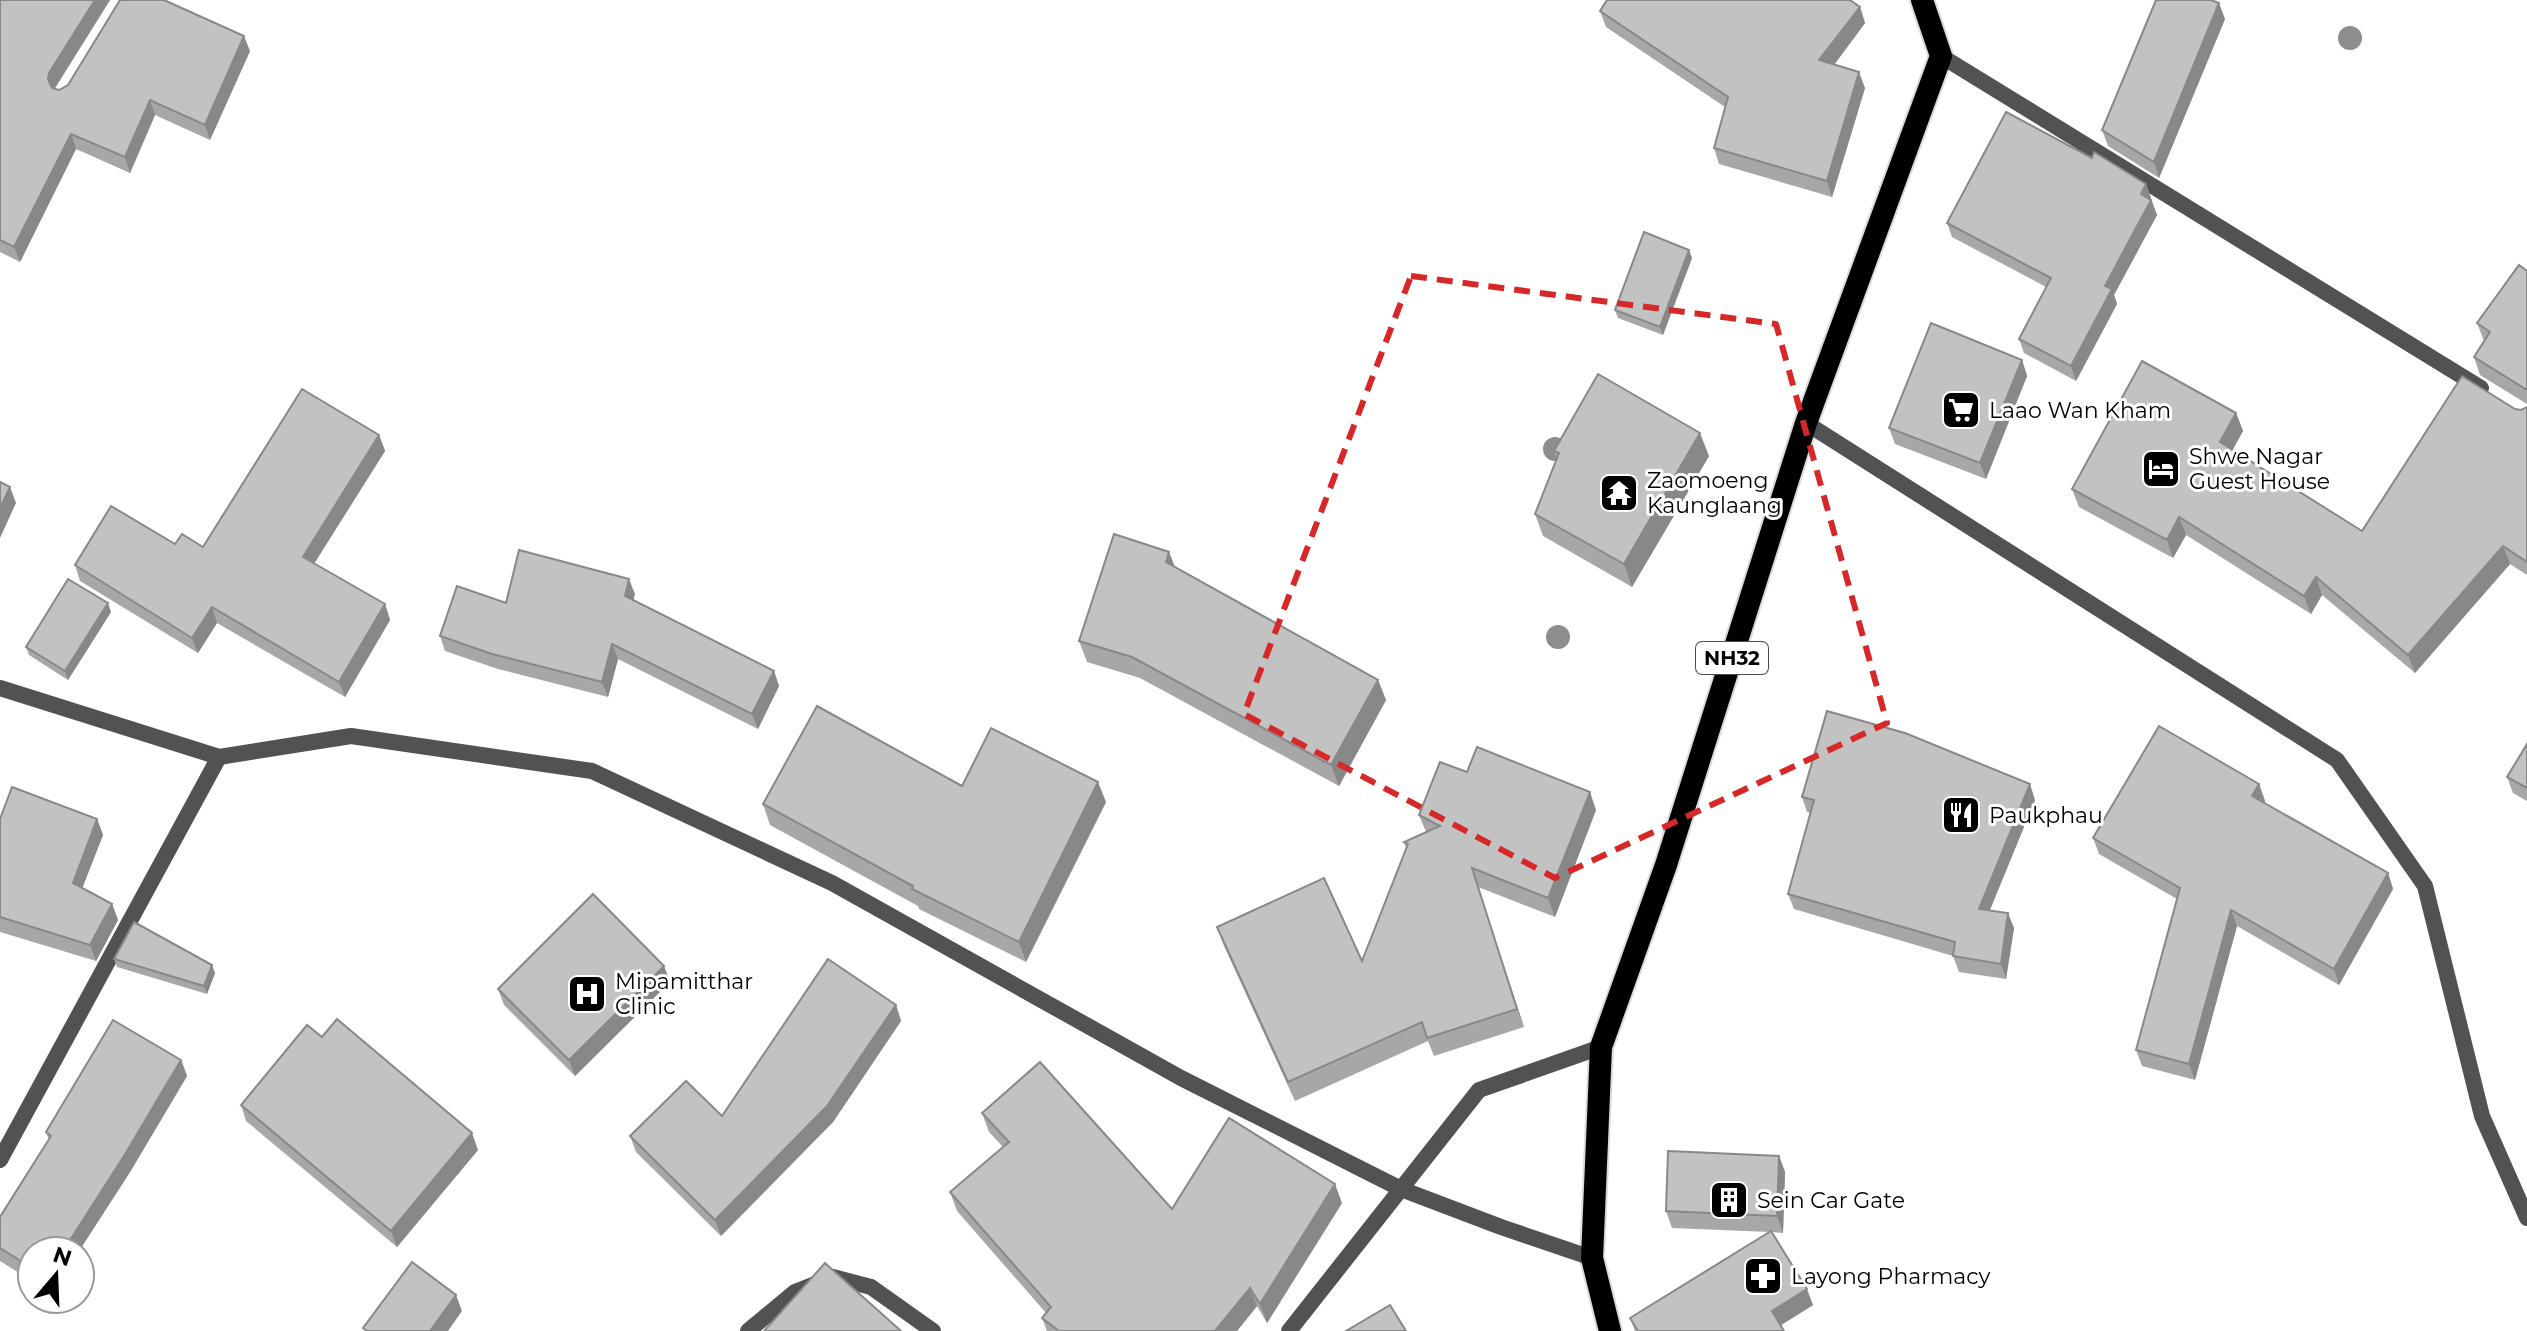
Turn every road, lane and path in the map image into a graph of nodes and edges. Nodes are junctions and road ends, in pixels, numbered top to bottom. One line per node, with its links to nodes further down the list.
1 (1925, 2): 2 (highway)
2 (1941, 56): 3 (street); 4 (highway, NH32)
3 (2501, 400)
4 (1806, 423): 7 (highway, NH32); 10 (street)
5 (0, 688): 6 (street)
6 (219, 757): 8 (street); 9 (street)
7 (1601, 1047): 9 (street); 11 (highway, NH32)
8 (0, 1160)
9 (1401, 1189): 11 (street); 14 (street)
10 (2527, 1218)
11 (1592, 1258): 15 (highway, NH32)
12 (748, 1331): 13 (street)
13 (933, 1331)
14 (1289, 1331)
15 (1610, 1331)

